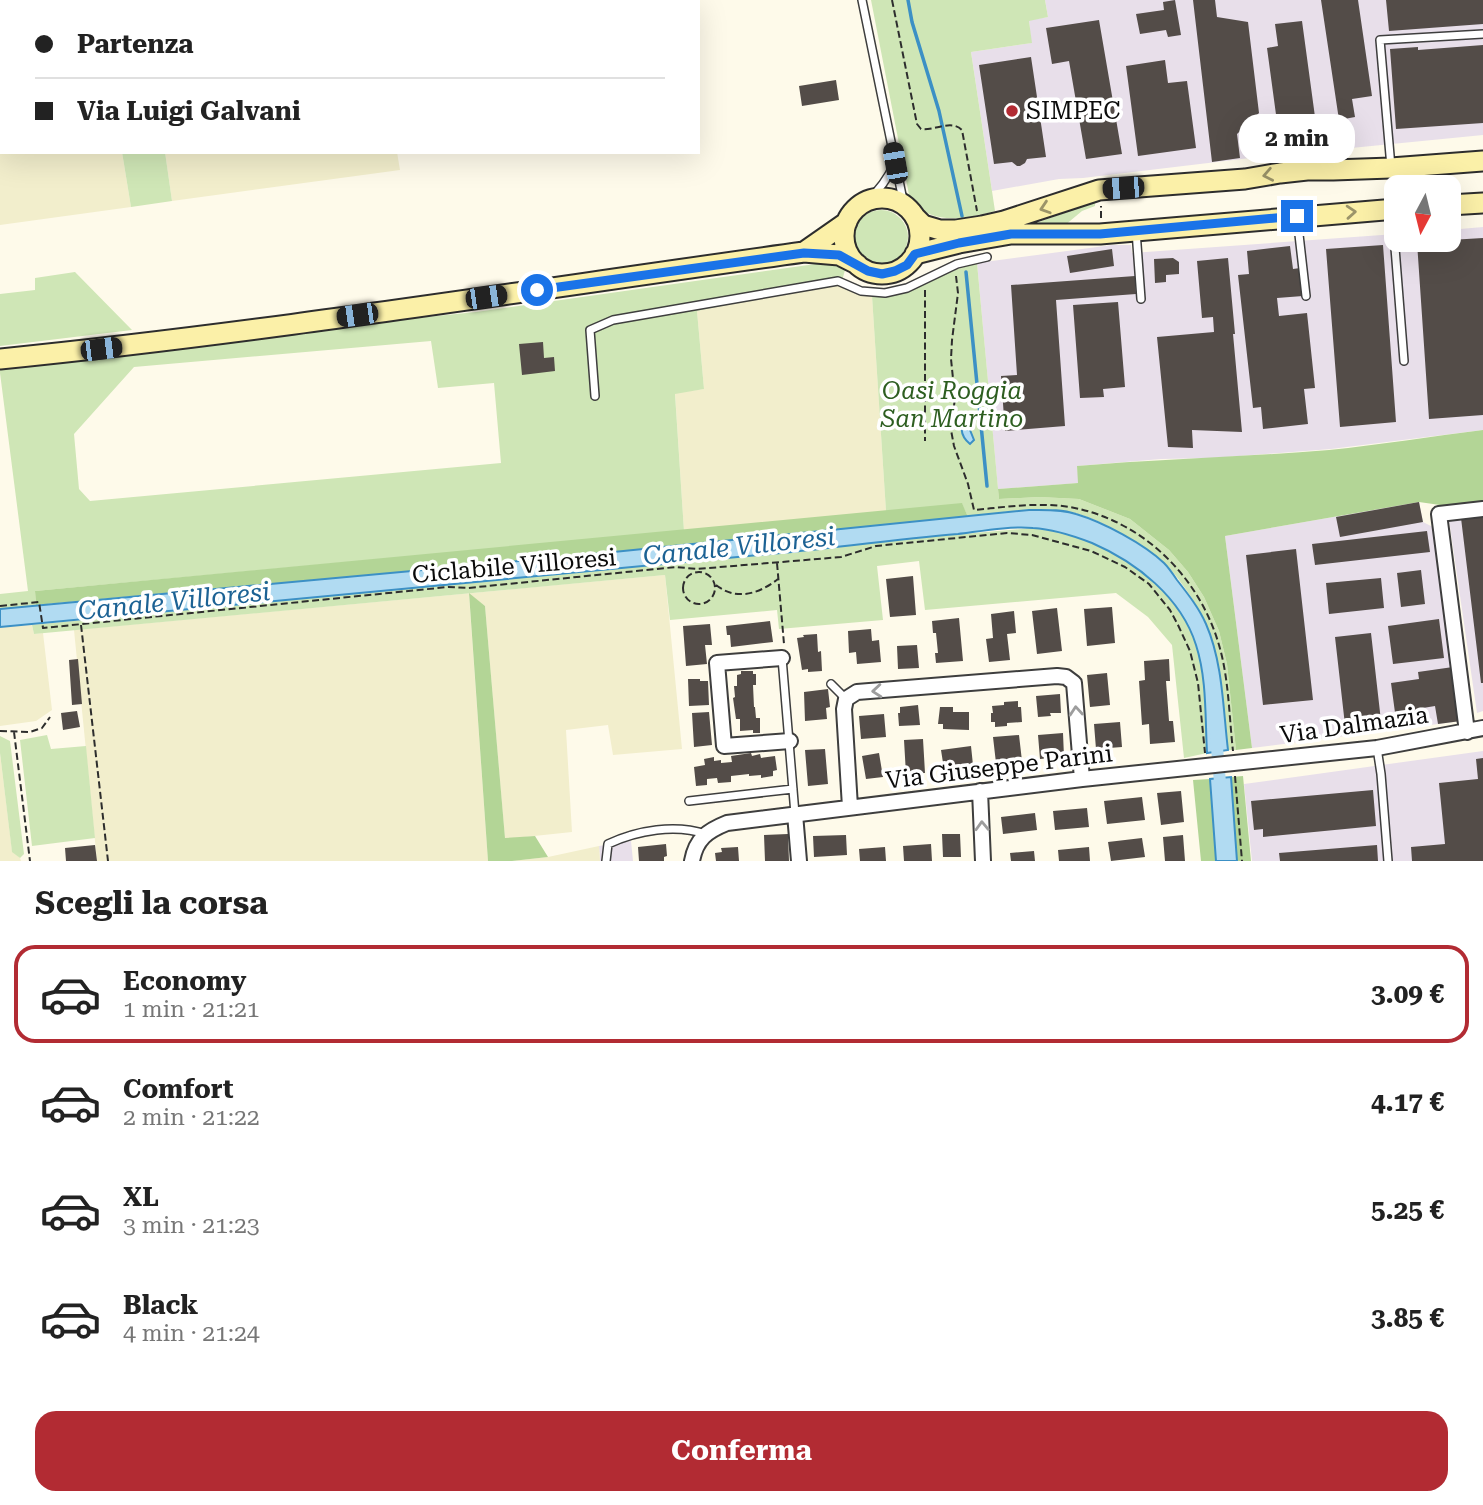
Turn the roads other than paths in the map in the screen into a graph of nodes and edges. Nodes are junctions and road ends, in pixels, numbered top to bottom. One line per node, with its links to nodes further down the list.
1 (862, 0): 4 (lane)
2 (1483, 34): 5 (lane)
3 (1483, 161): 5 (main road)
4 (895, 163): 6 (lane); 10 (lane)
5 (1391, 168): 14 (main road, one-way to 14)
6 (867, 201): 10 (main road); 12 (main road)
7 (1483, 203): 8 (main road)
8 (1461, 204)
9 (1384, 210): 11 (main road, one-way to 9)
10 (909, 211): 14 (main road); 17 (main road)
11 (1297, 216): 13 (main road); 20 (lane)
12 (847, 222): 16 (main road); 19 (main road)
13 (1136, 230): 14 (main road); 21 (lane)
14 (957, 236): 17 (main road)
15 (1397, 252): 23 (lane)
16 (804, 253): 19 (main road); 22 (main road)
17 (915, 254): 19 (main road)
18 (987, 257): 24 (lane)
19 (857, 264)
20 (1306, 296)
21 (1141, 299)
22 (0, 359)
23 (1404, 361)
24 (595, 396)
25 (1483, 509): 30 (street)
26 (782, 658): 31 (lane); 31 (street)
27 (831, 684): 28 (lane)
28 (846, 699): 34 (street, one-way to 28); 38 (street)
29 (1483, 728): 30 (street, Via Dalmazia)
30 (1467, 732): 32 (street, Via Dalmazia)
31 (790, 741): 35 (lane)
32 (1377, 748): 33 (street, Via Dalmazia); 45 (lane)
33 (1207, 761): 34 (street, Via Giuseppe Parini)
34 (1082, 779): 36 (street, Via Giuseppe Parini)
35 (793, 789): 37 (lane); 39 (lane)
36 (980, 792): 38 (street, Via Giuseppe Parini); 44 (street, one-way to 36)
37 (689, 802)
38 (850, 807): 39 (street, Via Giuseppe Parini)
39 (795, 814): 40 (street, Via Giuseppe Parini); 43 (street)
40 (707, 834): 41 (lane); 42 (street)
41 (606, 861)
42 (692, 861)
43 (799, 861)
44 (983, 861)
45 (1388, 861)

